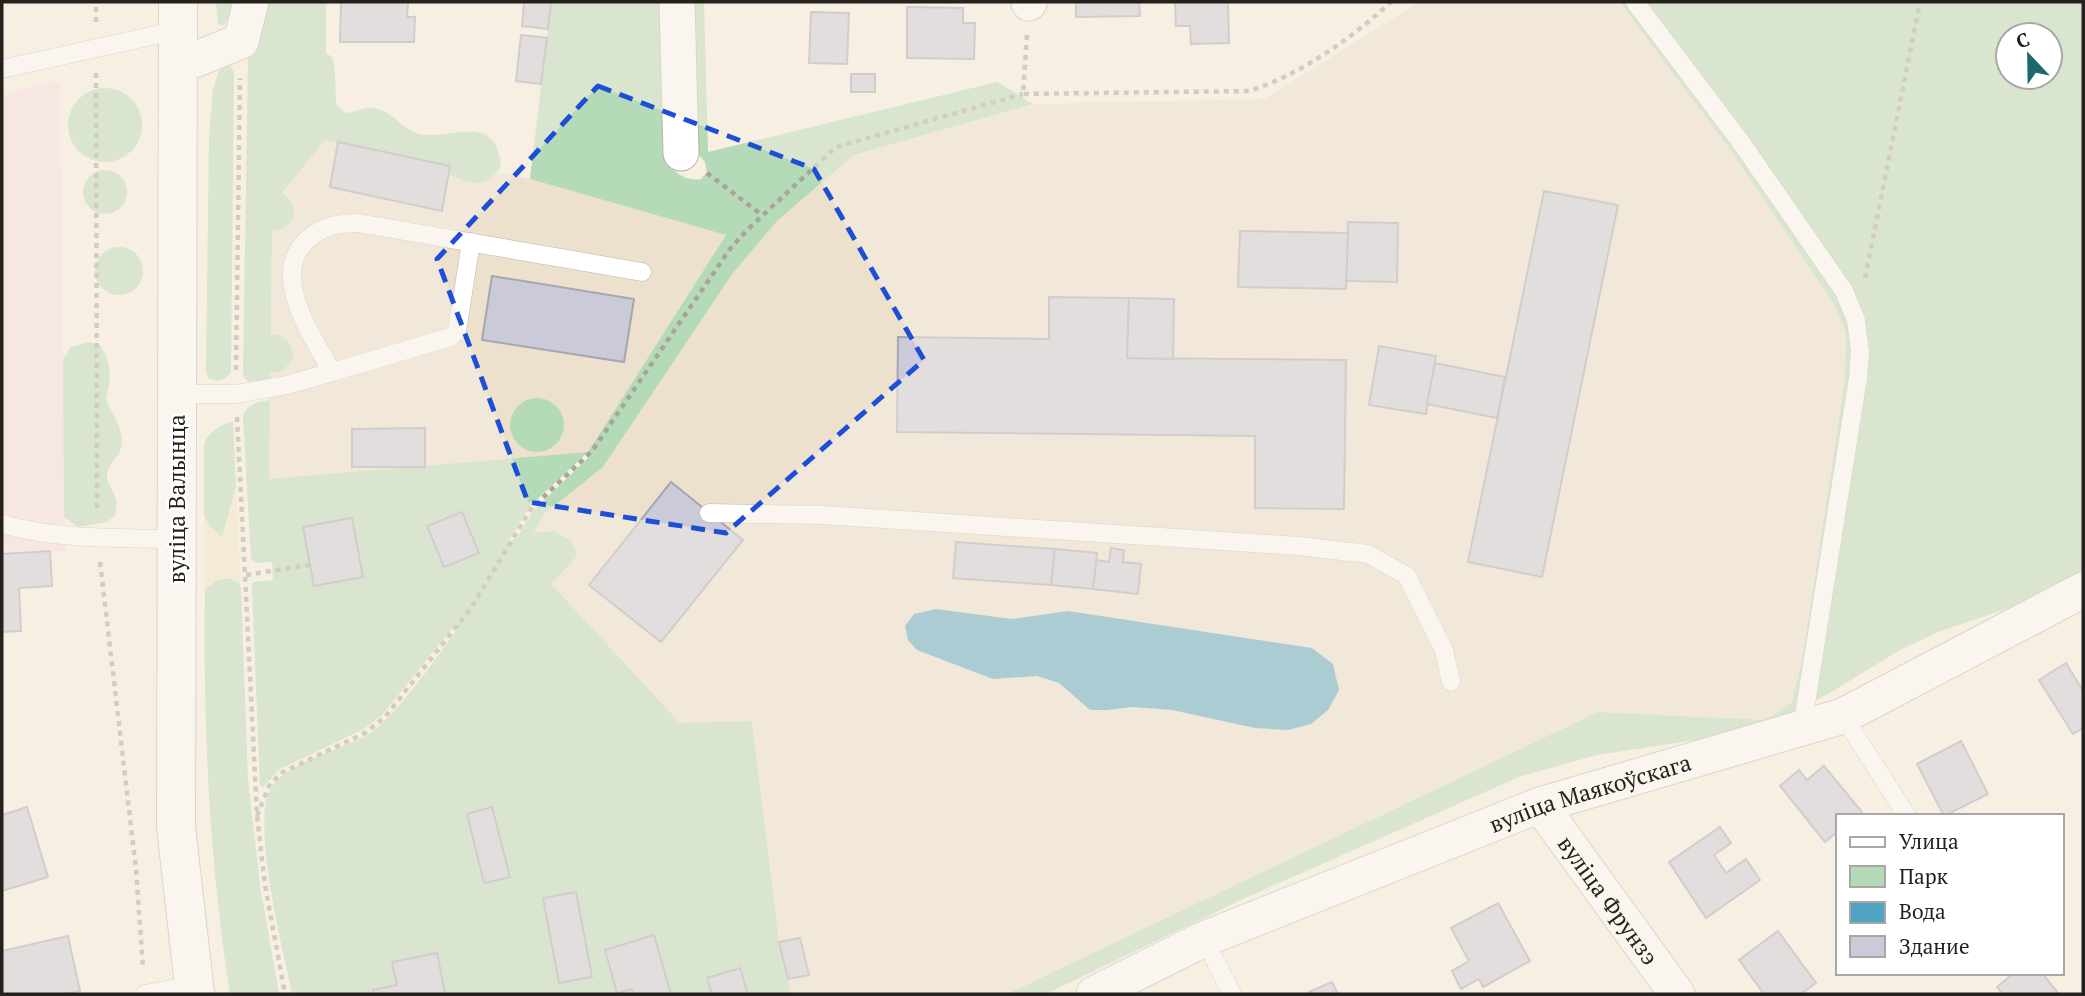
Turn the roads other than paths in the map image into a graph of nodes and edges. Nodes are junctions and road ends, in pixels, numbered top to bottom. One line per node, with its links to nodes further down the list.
1 (251, 2): 5 (street)
2 (677, 2): 7 (street)
3 (1634, 2): 18 (lane)
4 (178, 16): 5 (main road, вуліца Валынца); 6 (lane)
5 (177, 67): 11 (main road, вуліца Валынца)
6 (2, 69)
7 (681, 153)
8 (471, 242): 9 (lane); 10 (lane); 10 (lane)
9 (642, 272)
10 (332, 372): 11 (lane)
11 (176, 394): 14 (main road, вуліца Валынца)
12 (709, 513): 16 (lane)
13 (2, 524): 14 (lane)
14 (176, 539): 22 (main road, вуліца Валынца)
15 (2083, 590): 17 (street, вуліца Маякоўскага)
16 (1451, 682)
17 (1843, 716): 18 (street, вуліца Маякоўскага); 20 (lane)
18 (1802, 728): 19 (street, вуліца Маякоўскага)
19 (1540, 805): 21 (street, вуліца Маякоўскага); 26 (street, вуліца Фрунзэ)
20 (1906, 814)
21 (1204, 939): 23 (street, вуліца Маякоўскага); 25 (lane)
22 (194, 989): 24 (lane)
23 (1109, 991)
24 (145, 994)
25 (1233, 994)
26 (1677, 994)

